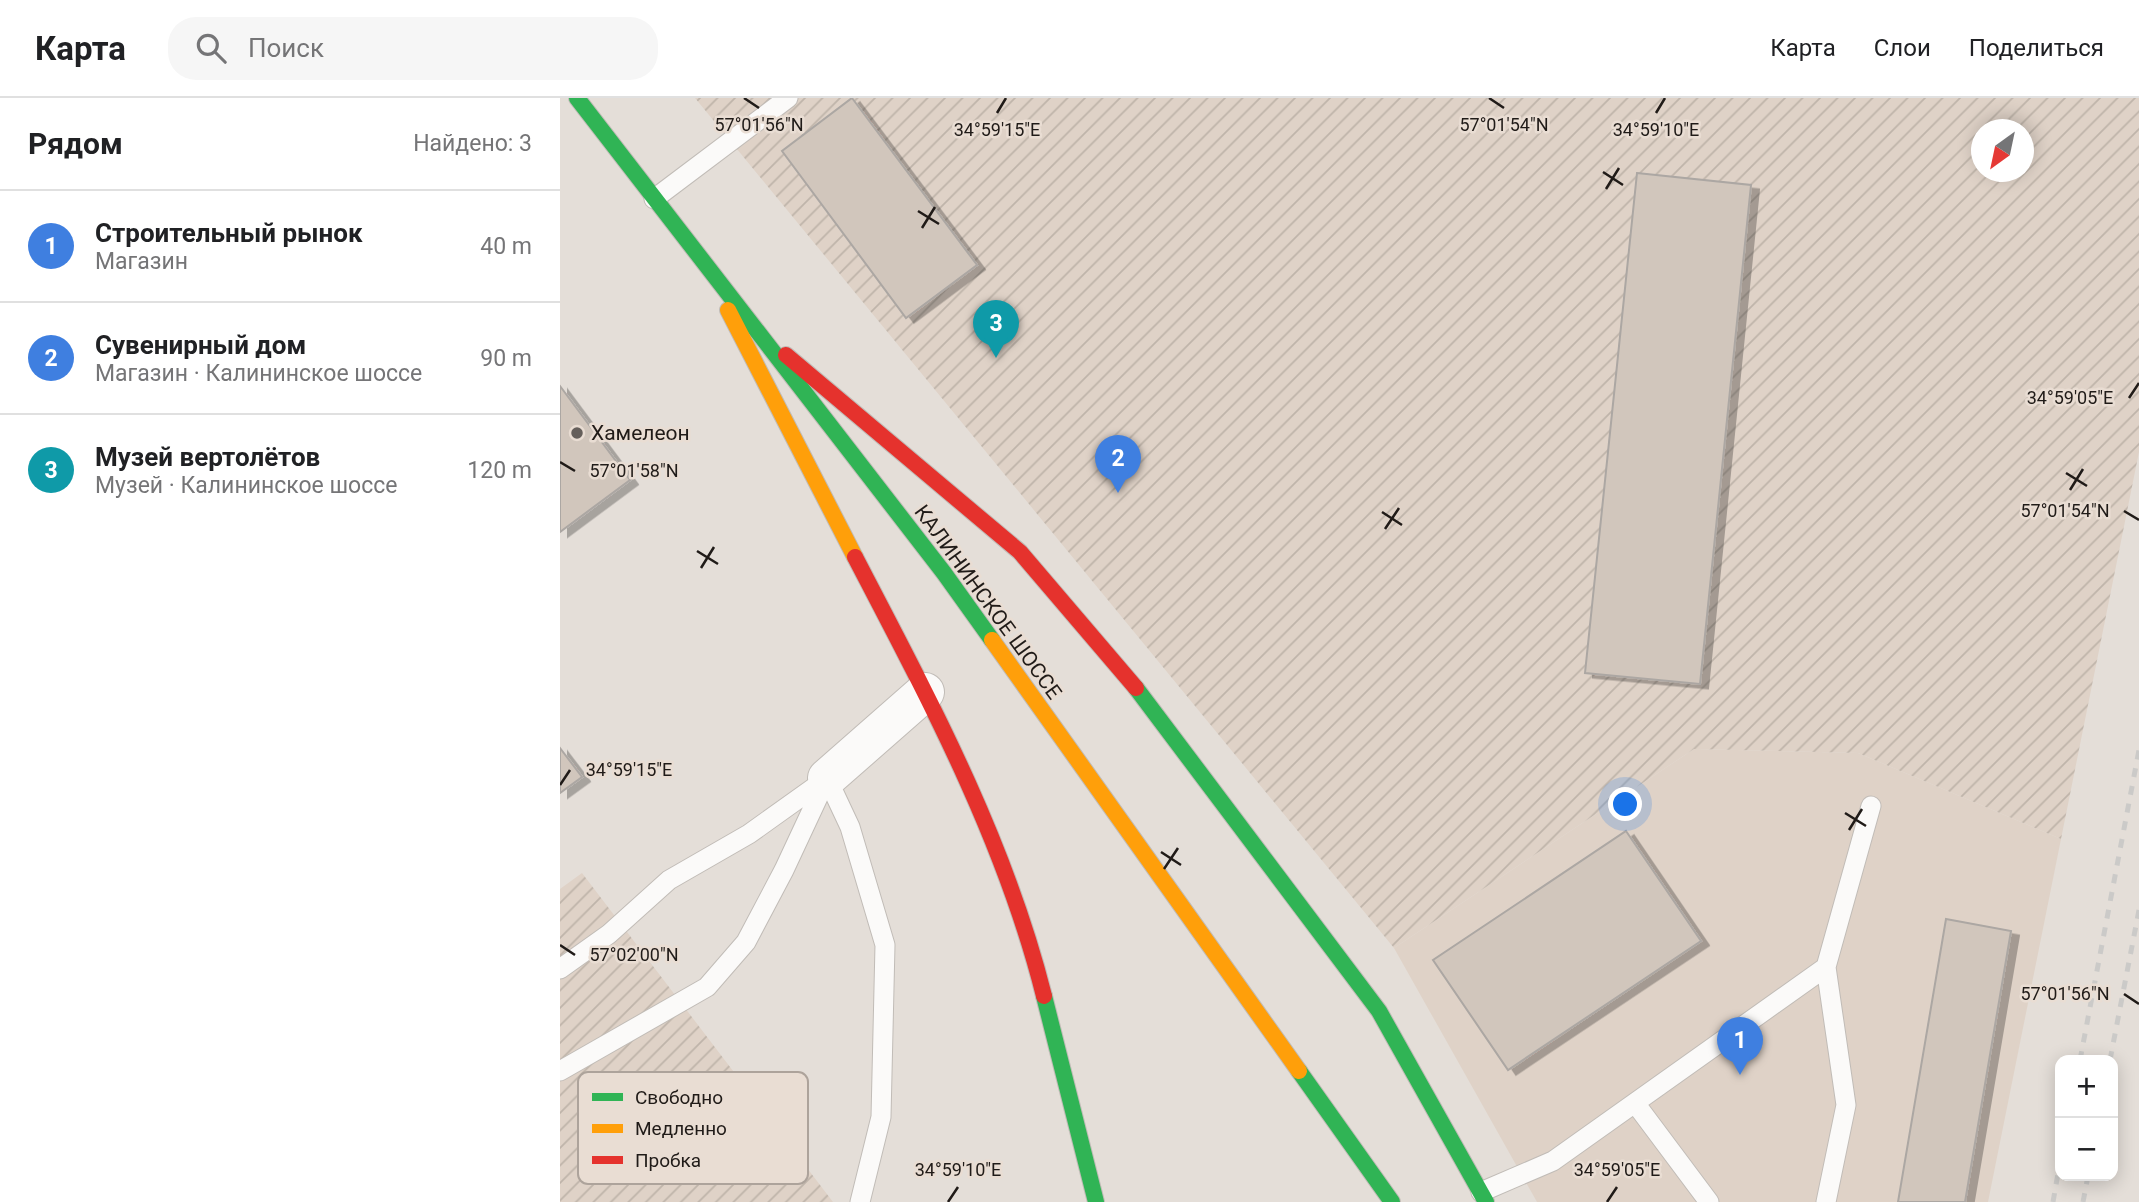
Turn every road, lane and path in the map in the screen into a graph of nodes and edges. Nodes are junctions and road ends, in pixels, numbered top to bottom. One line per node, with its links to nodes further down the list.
1 (577, 98): 3 (street, КАЛИНИНСКОЕ ШОССЕ)
2 (788, 98): 3 (lane)
3 (654, 199): 4 (street, КАЛИНИНСКОЕ ШОССЕ)
4 (708, 271): 5 (street, КАЛИНИНСКОЕ ШОССЕ); 6 (street)
5 (754, 328): 13 (street); 16 (street, КАЛИНИНСКОЕ ШОССЕ)
6 (925, 692): 7 (street); 15 (street)
7 (827, 778): 10 (lane); 11 (lane); 14 (lane)
8 (1871, 806): 9 (lane)
9 (1826, 967): 12 (lane); 18 (lane)
10 (560, 969)
11 (560, 1071)
12 (1635, 1103): 13 (lane); 17 (lane)
13 (1483, 1197)
14 (860, 1202)
15 (1096, 1202)
16 (1392, 1202)
17 (1709, 1202)
18 (1826, 1202)

